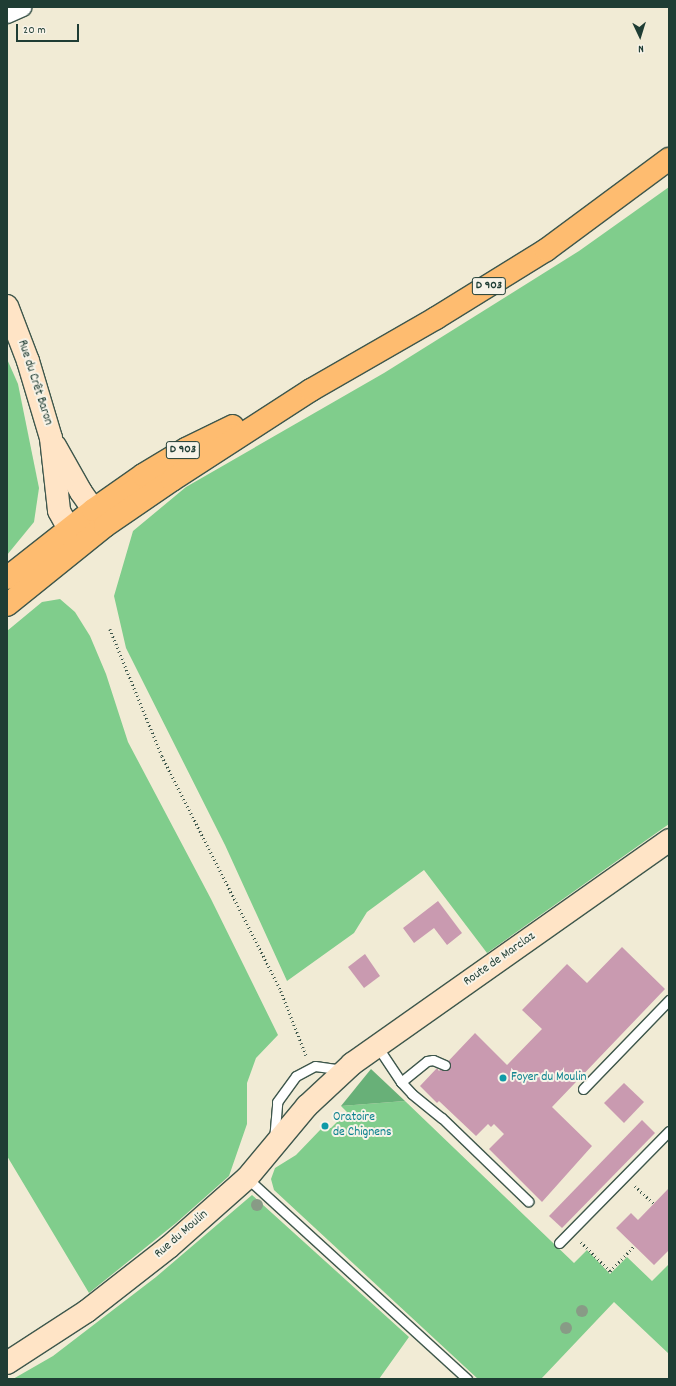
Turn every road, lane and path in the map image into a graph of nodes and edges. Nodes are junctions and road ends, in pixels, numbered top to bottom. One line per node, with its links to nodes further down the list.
1 (23, 7): 2 (street)
2 (7, 14)
3 (669, 159): 6 (main road, D 903)
4 (7, 306): 5 (street, Rue du Crêt Baron)
5 (51, 438): 6 (street, Rue du Crêt Baron); 7 (street, Rue du Crêt Baron)
6 (99, 518): 7 (main road, D 903)
7 (73, 538): 8 (main road, D 903); 9 (main road, D 903)
8 (7, 578)
9 (7, 605)
10 (110, 629): 15 (path)
11 (669, 840): 13 (street, Route de Marclaz)
12 (669, 1000): 18 (lane)
13 (377, 1046): 16 (street, Route de Marclaz); 17 (lane)
14 (445, 1065): 17 (lane)
15 (310, 1067): 16 (lane); 20 (lane)
16 (338, 1076): 20 (street, Rue du Moulin)
17 (401, 1082): 23 (lane)
18 (583, 1089)
19 (669, 1131): 21 (lane)
20 (274, 1148): 22 (street, Rue du Moulin)
21 (625, 1176): 24 (path); 25 (lane)
22 (247, 1178): 28 (street, Rue du Moulin); 29 (lane)
23 (528, 1200)
24 (654, 1204)
25 (571, 1232): 26 (lane); 27 (path)
26 (559, 1243)
27 (634, 1246)
28 (7, 1363)
29 (467, 1379)

